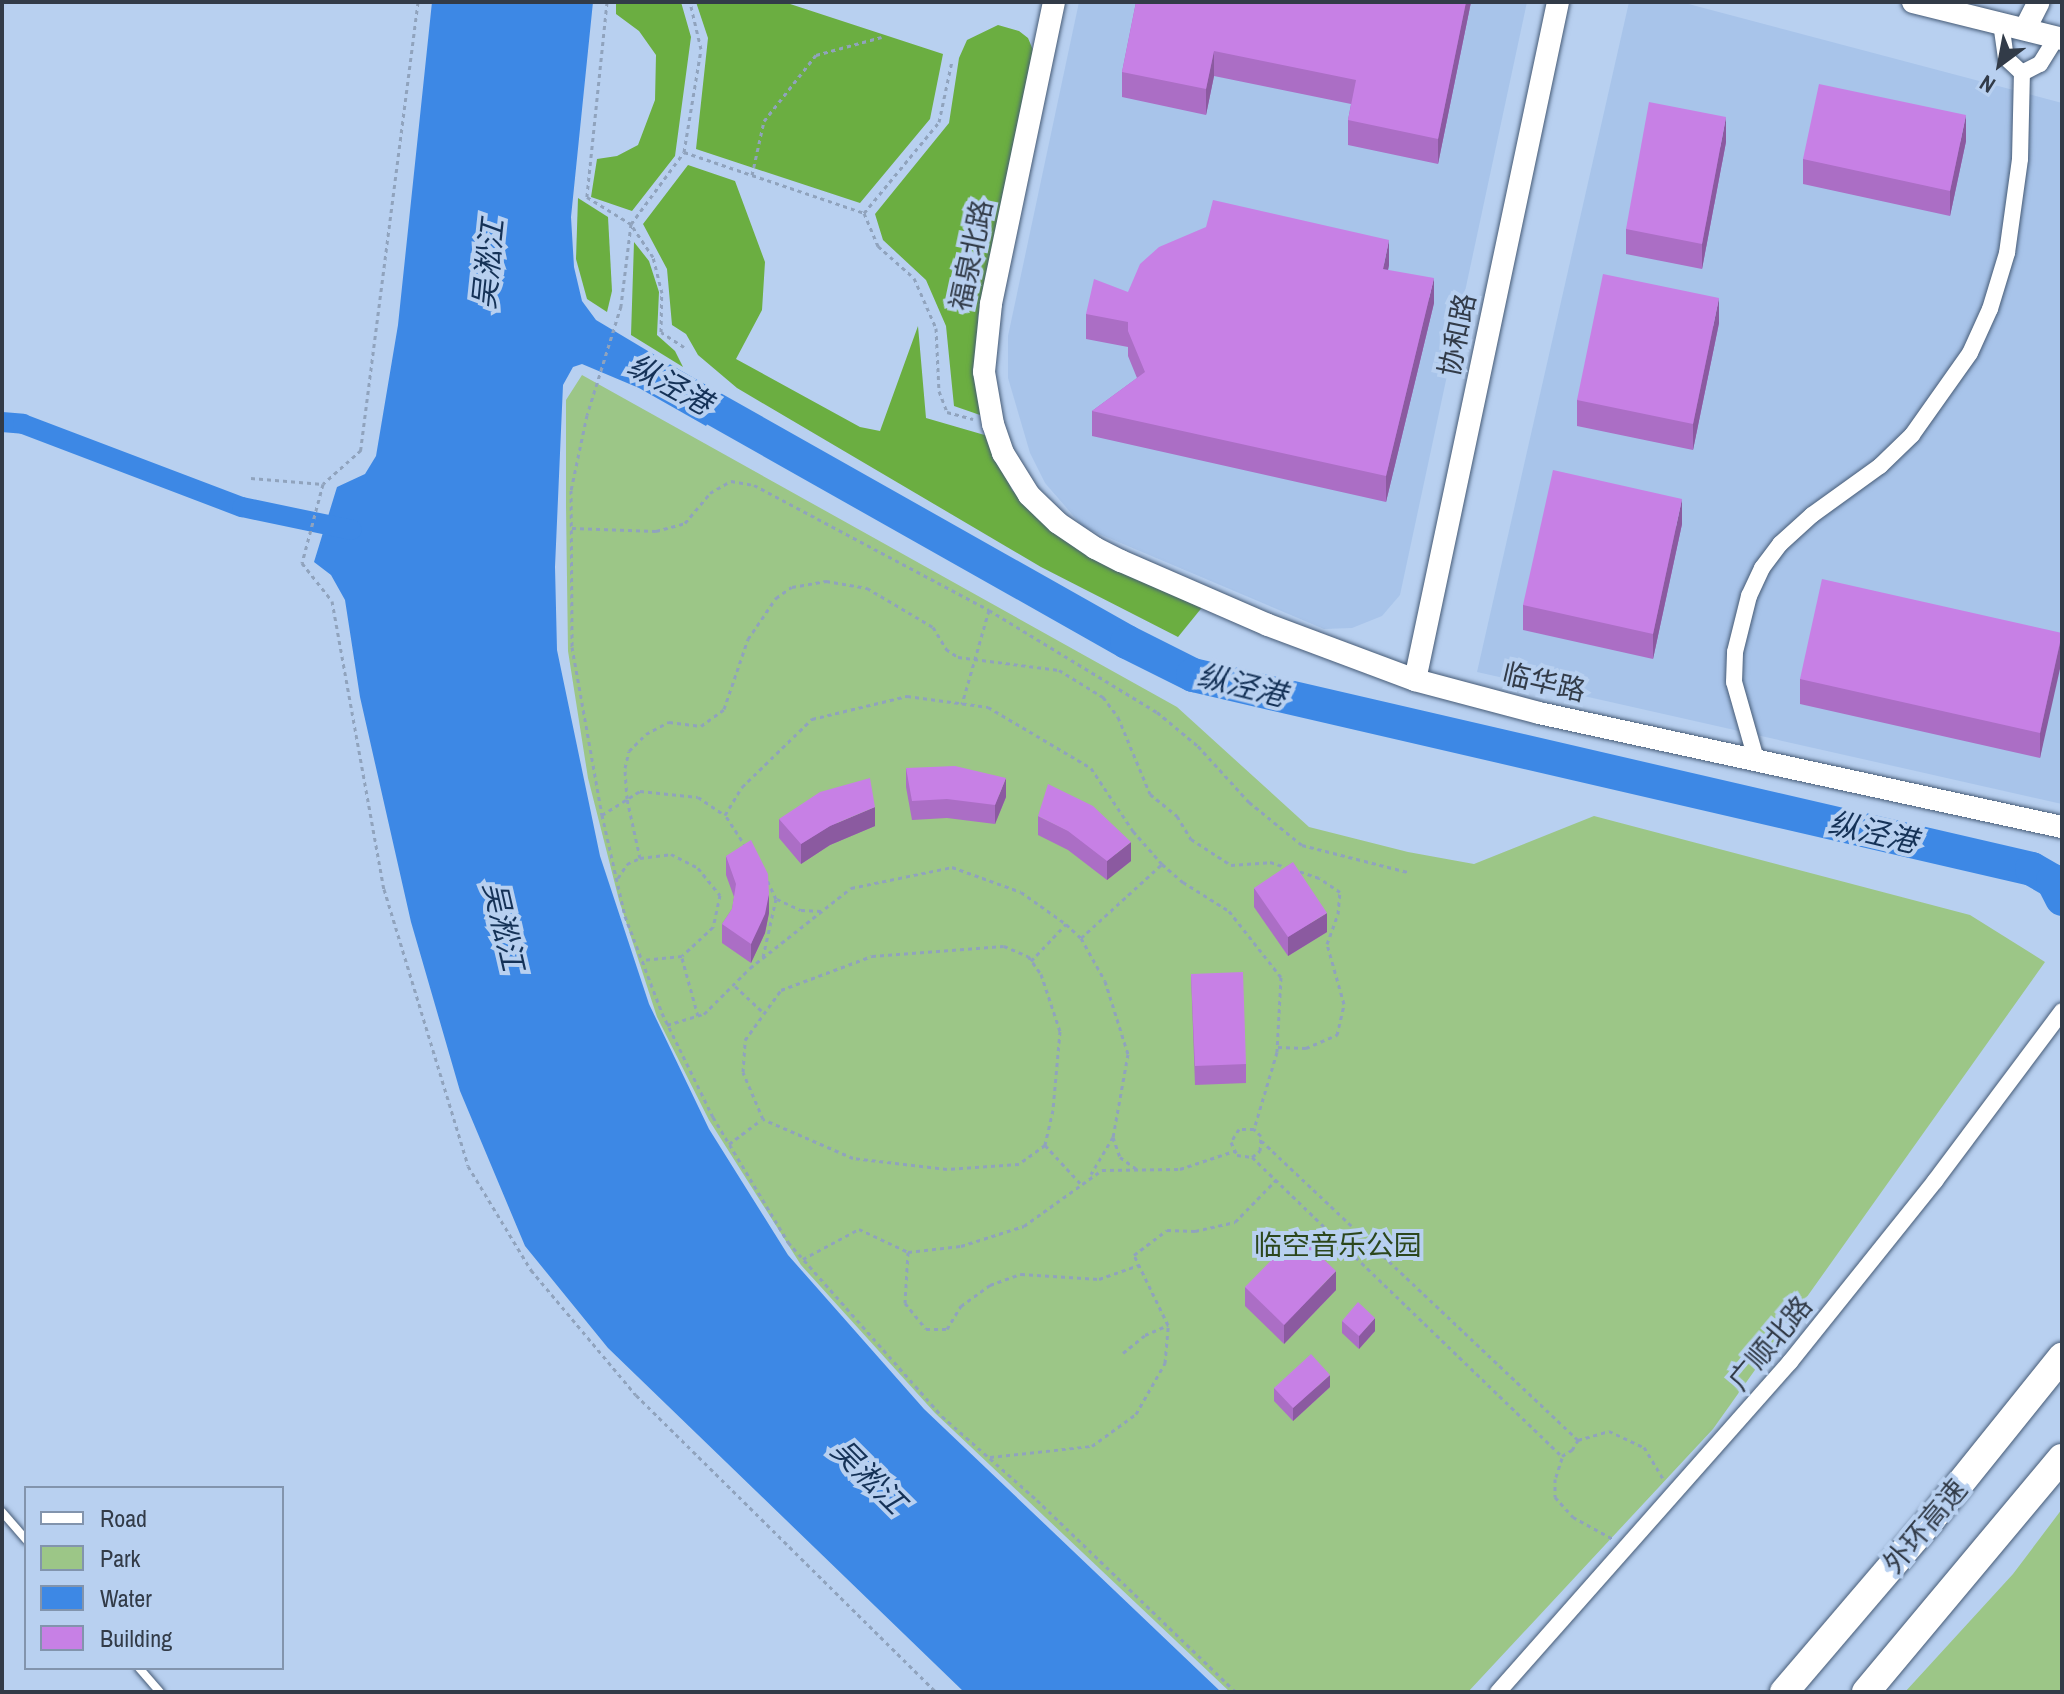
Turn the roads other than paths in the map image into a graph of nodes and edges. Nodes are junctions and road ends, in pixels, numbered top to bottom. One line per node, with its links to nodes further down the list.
1 (1054, 2): 9 (street, 福泉北路)
2 (1558, 2): 10 (street, 协和路)
3 (1913, 2): 5 (street)
4 (2039, 2): 6 (street)
5 (2001, 23): 6 (street); 8 (street)
6 (2025, 29): 7 (street)
7 (2059, 38): 8 (street)
8 (2022, 73): 11 (street)
9 (1042, 508): 10 (street, 临华路)
10 (1415, 680): 11 (street, 临华路)
11 (1756, 759): 12 (street, 临华路)
12 (2062, 827)
13 (2062, 1011): 20 (street, 广顺北路)
14 (2062, 1357): 21 (highway, 外环高速)
15 (2062, 1458): 22 (highway)
16 (2, 1512): 17 (lane)
17 (24, 1538)
18 (141, 1670): 19 (lane)
19 (160, 1692)
20 (1498, 1692)
21 (1784, 1692)
22 (1866, 1692)

